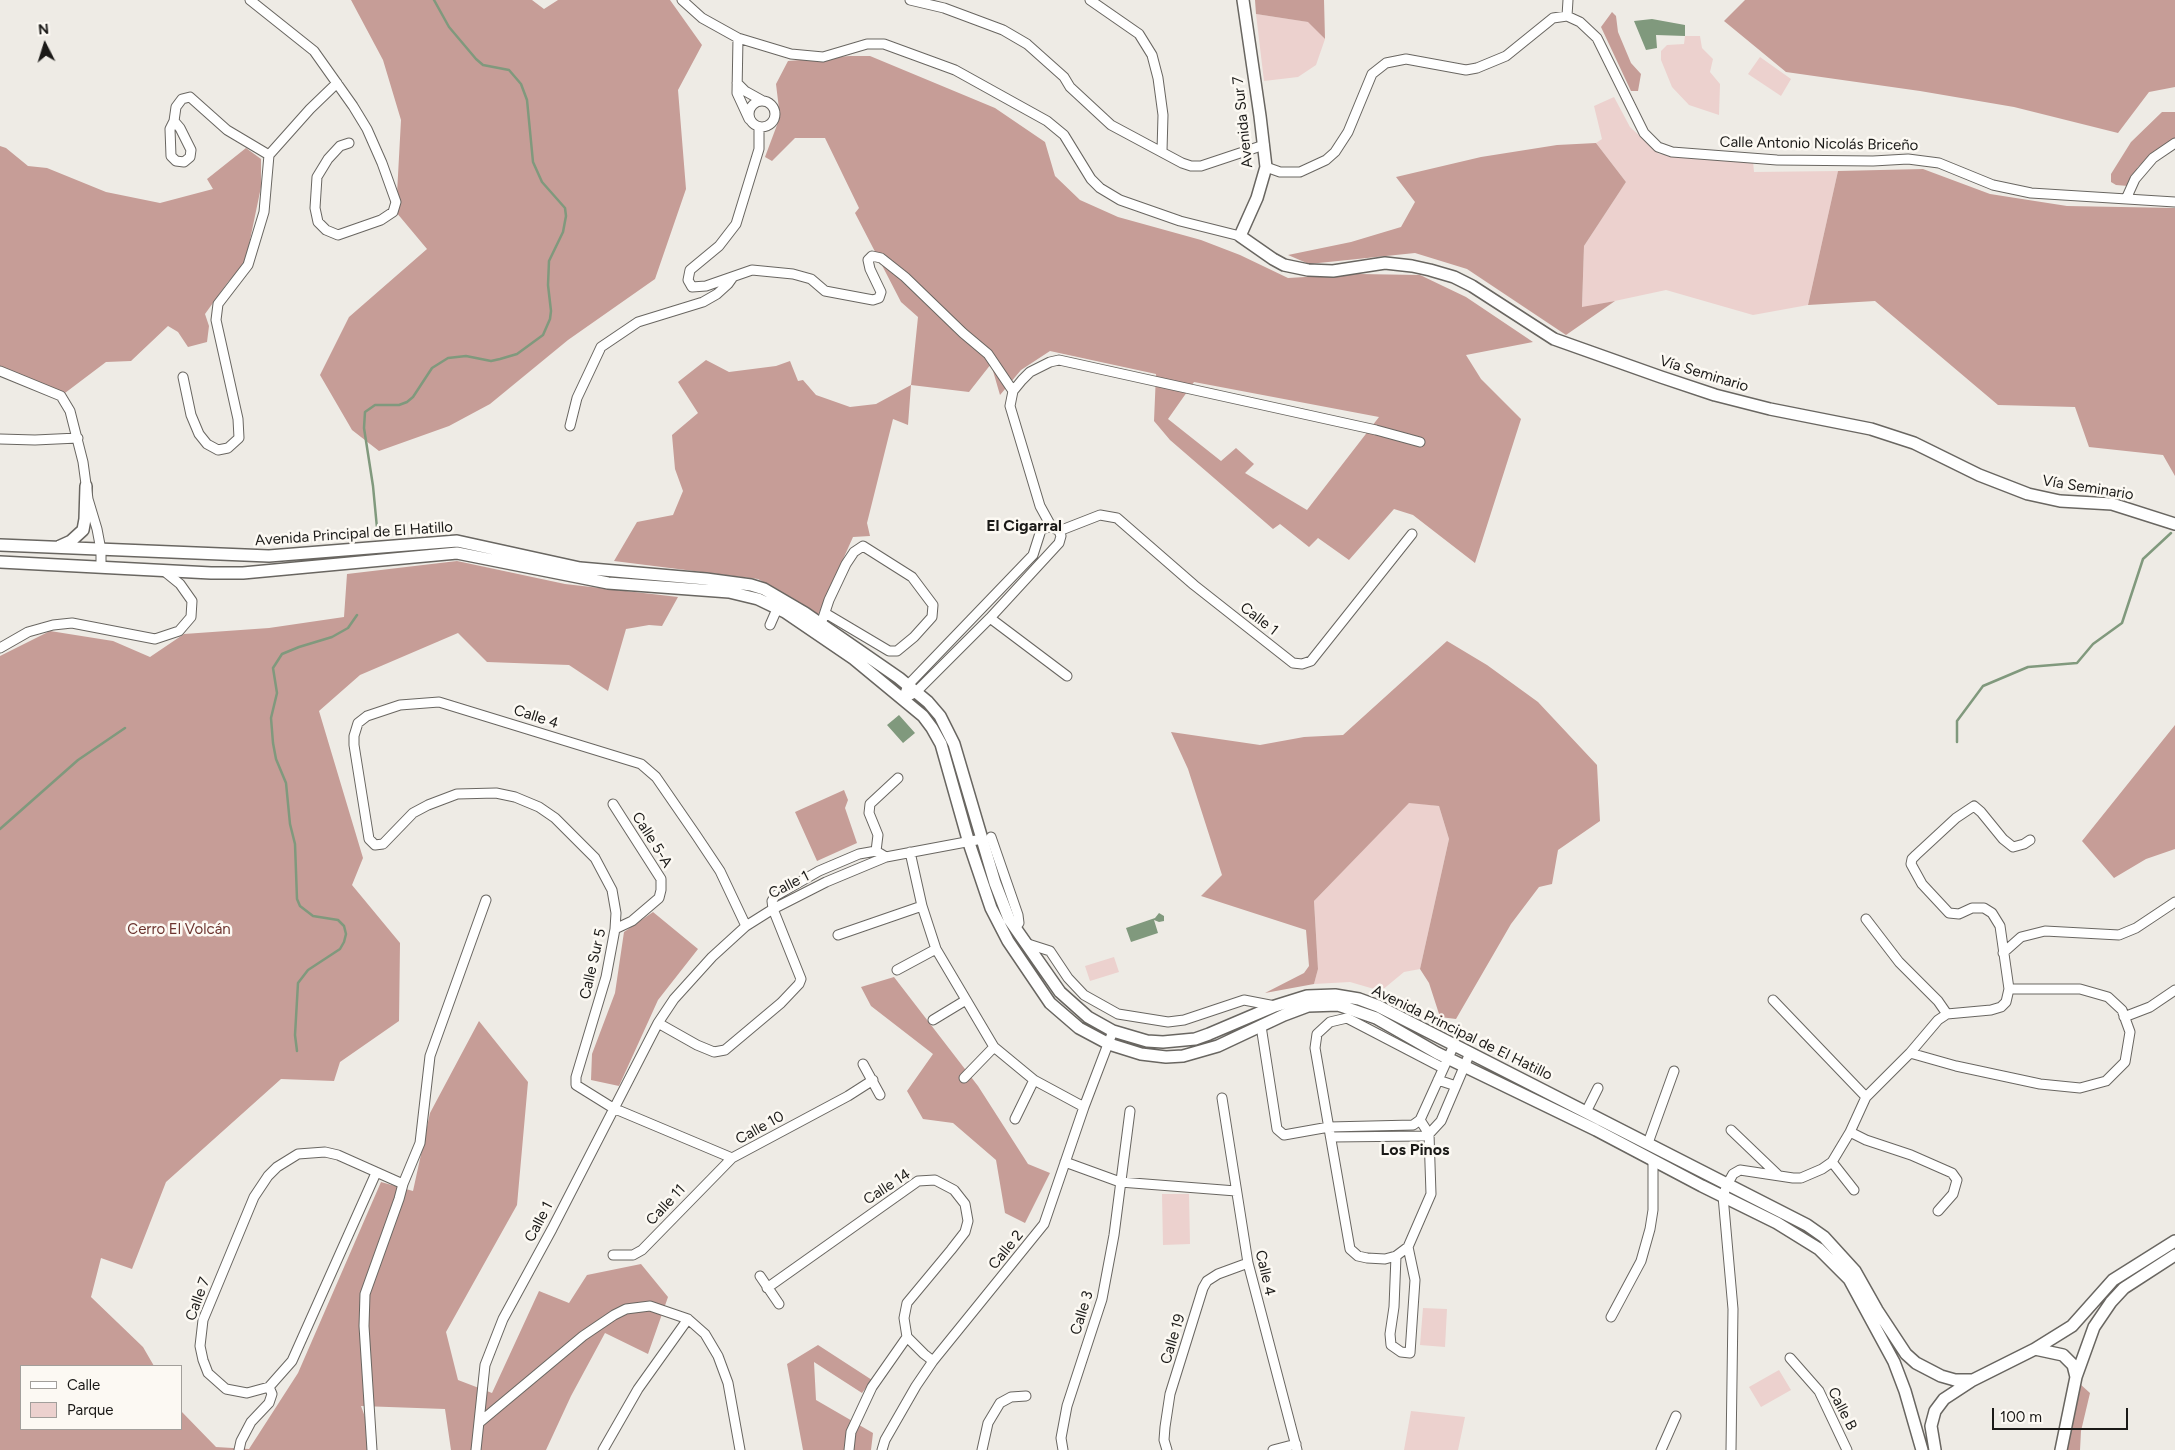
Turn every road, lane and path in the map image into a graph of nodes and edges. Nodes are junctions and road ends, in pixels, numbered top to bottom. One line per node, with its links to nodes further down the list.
1 (250, 0): 9 (street)
2 (682, 0): 8 (street)
3 (910, 0): 18 (street)
4 (1090, 0): 18 (street)
5 (1243, 0): 17 (main road, Avenida Sur 7)
6 (1568, 0): 7 (street)
7 (1567, 16): 20 (street); 21 (street, Calle Antonio Nicolás Briceño)
8 (738, 38): 10 (street); 23 (street)
9 (338, 83): 15 (street); 19 (street)
10 (737, 83): 11 (street); 12 (street)
11 (763, 101): 12 (street); 14 (street)
12 (749, 119): 14 (street)
13 (174, 122): 19 (street)
14 (759, 127): 24 (street)
15 (349, 143)
16 (2175, 143): 21 (street)
17 (1264, 145): 18 (street); 20 (main road, Avenida Sur 7)
18 (1162, 151)
19 (269, 155): 26 (street)
20 (1266, 167): 23 (main road, Avenida Sur 7)
21 (2126, 199): 22 (street, Calle Antonio Nicolás Briceño)
22 (2175, 202)
23 (1240, 236): 33 (main road, Vía Seminario)
24 (734, 277): 27 (street); 28 (street)
25 (0, 371): 29 (street)
26 (183, 377)
27 (1013, 391): 31 (street); 34 (street)
28 (570, 426)
29 (78, 438): 30 (street); 32 (street)
30 (0, 439)
31 (1420, 442)
32 (86, 486): 38 (main road); 39 (street)
33 (2175, 524)
34 (1050, 526): 35 (street); 40 (street)
35 (1059, 531): 36 (street, Calle 1); 40 (street)
36 (1412, 534)
37 (0, 545): 38 (main road, Avenida Principal de El Hatillo)
38 (57, 548): 39 (main road, Avenida Principal de El Hatillo)
39 (101, 550): 42 (street); 47 (main road, Avenida Principal de El Hatillo)
40 (1037, 558): 46 (street); 51 (street)
41 (0, 562): 42 (main road, Avenida Principal de El Hatillo)
42 (101, 567): 43 (main road, Avenida Principal de El Hatillo)
43 (164, 571): 44 (main road, Avenida Principal de El Hatillo); 49 (street)
44 (777, 608): 48 (street); 52 (main road, Avenida Principal de El Hatillo)
45 (825, 612): 45 (street); 47 (street)
46 (990, 618): 50 (street); 51 (street)
47 (821, 624): 51 (main road, Avenida Principal de El Hatillo)
48 (770, 625)
49 (0, 648)
50 (1067, 676)
51 (912, 689): 52 (street); 55 (main road, Avenida Principal de El Hatillo)
52 (903, 699): 57 (main road, Avenida Principal de El Hatillo)
53 (898, 778): 59 (street)
54 (613, 804): 68 (street, Calle 5-A)
55 (986, 838): 57 (street, Calle 1); 70 (main road, Avenida Principal de El Hatillo)
56 (2030, 840): 72 (street)
57 (969, 843): 60 (street, Calle 1); 85 (main road, Avenida Principal de El Hatillo)
58 (374, 845): 67 (street, Calle 4); 68 (street, Calle Sur 5)
59 (876, 851): 61 (street); 65 (street)
60 (910, 852): 61 (street, Calle 1); 64 (street)
61 (886, 857): 65 (street, Calle 1)
62 (486, 900): 122 (street)
63 (2175, 902): 72 (street)
64 (922, 906): 69 (street); 71 (street)
65 (773, 909): 67 (street, Calle 1); 82 (street)
66 (1866, 919): 79 (street)
67 (746, 926): 82 (street, Calle 1)
68 (616, 929): 104 (street, Calle Sur 5)
69 (838, 935)
70 (1025, 943): 78 (street); 84 (main road, Avenida Principal de El Hatillo)
71 (936, 949): 73 (street); 76 (street)
72 (2003, 952): 74 (street)
73 (897, 970)
74 (2009, 989): 79 (street); 80 (street)
75 (2175, 990): 80 (street)
76 (966, 1000): 81 (street); 87 (street)
77 (1773, 1000): 101 (street)
78 (1275, 1006): 84 (main road, Avenida Principal de El Hatillo); 86 (main road, Avenida Principal de El Hatillo)
79 (1947, 1014): 89 (street)
80 (2124, 1016): 89 (street)
81 (933, 1020)
82 (658, 1023): 104 (street, Calle 1)
83 (1261, 1026): 85 (main road, Avenida Principal de El Hatillo); 90 (main road, Avenida Principal de El Hatillo); 109 (street)
84 (1113, 1031): 85 (street, Calle 2)
85 (1108, 1044): 103 (street, Calle 2)
86 (1454, 1045): 88 (main road, Avenida Principal de El Hatillo); 90 (street)
87 (994, 1047): 94 (street); 96 (street)
88 (1470, 1053): 92 (street); 106 (main road, Avenida Principal de El Hatillo)
89 (1910, 1053): 101 (street)
90 (1445, 1062): 92 (main road, Avenida Principal de El Hatillo); 97 (street); 109 (street)
91 (863, 1064): 95 (street)
92 (1464, 1065): 98 (street); 116 (main road, Avenida Principal de El Hatillo)
93 (1674, 1071): 114 (street)
94 (964, 1078)
95 (873, 1080): 100 (street); 115 (street, Calle 10)
96 (1034, 1080): 103 (street); 107 (street)
97 (1438, 1080): 98 (street); 108 (street)
98 (1456, 1086): 112 (street)
99 (1598, 1088): 106 (street)
100 (880, 1095)
101 (1866, 1097): 111 (street)
102 (1222, 1098): 124 (street, Calle 4)
103 (1084, 1107): 117 (street, Calle 2)
104 (612, 1108): 115 (street, Calle 10); 147 (street, Calle 1)
105 (1130, 1111): 121 (street, Calle 3)
106 (1586, 1112): 114 (main road, Avenida Principal de El Hatillo)
107 (1015, 1119)
108 (1420, 1120): 109 (street); 112 (street)
109 (1329, 1127): 113 (street)
110 (1731, 1130): 120 (street)
111 (1850, 1132): 118 (street); 126 (street)
112 (1429, 1134): 113 (street); 128 (street)
113 (1332, 1137): 131 (street)
114 (1648, 1143): 125 (main road, Avenida Principal de El Hatillo)
115 (732, 1158): 130 (street, Calle 11)
116 (1653, 1160): 125 (main road, Avenida Principal de El Hatillo); 136 (street)
117 (1065, 1162): 121 (street); 141 (street, Calle 2)
118 (1832, 1162): 120 (street); 123 (street)
119 (376, 1173): 122 (street, Calle 7); 144 (street); 144 (street, Calle 7)
120 (1778, 1175): 125 (street)
121 (1120, 1182): 124 (street); 157 (street, Calle 3)
122 (403, 1184): 150 (street)
123 (1854, 1190)
124 (1236, 1191): 132 (street, Calle 4)
125 (1725, 1191): 143 (main road, Avenida Principal de El Hatillo); 161 (street); 163 (main road, Avenida Principal de El Hatillo)
126 (1938, 1211)
127 (2175, 1241): 139 (main road)
128 (1408, 1247): 131 (street); 131 (street)
129 (2175, 1255): 142 (main road)
130 (613, 1256)
131 (1396, 1256)
132 (1248, 1264): 148 (street, Calle 4); 158 (street, Calle 19)
133 (760, 1276): 134 (street)
134 (767, 1288): 135 (street); 138 (street, Calle 14)
135 (779, 1304)
136 (1611, 1317)
137 (688, 1319): 147 (street); 152 (street); 153 (street)
138 (907, 1336): 141 (street); 154 (street)
139 (2035, 1349): 142 (main road); 143 (main road)
140 (1790, 1358): 162 (street, Calle B)
141 (934, 1361): 155 (street, Calle 2)
142 (2076, 1377): 165 (main road)
143 (1973, 1380): 164 (main road)
144 (269, 1387): 149 (street)
145 (1026, 1396): 156 (street)
146 (1676, 1416): 160 (street)
147 (480, 1422): 151 (street, Calle 1)
148 (1297, 1447): 159 (street)
149 (239, 1450)
150 (372, 1450)
151 (476, 1450)
152 (603, 1450)
153 (740, 1450)
154 (849, 1450)
155 (882, 1450)
156 (982, 1450)
157 (1063, 1450)
158 (1167, 1450)
159 (1273, 1450)
160 (1661, 1450)
161 (1731, 1450)
162 (1847, 1450)
163 (1922, 1450)
164 (1936, 1450)
165 (2061, 1450)

